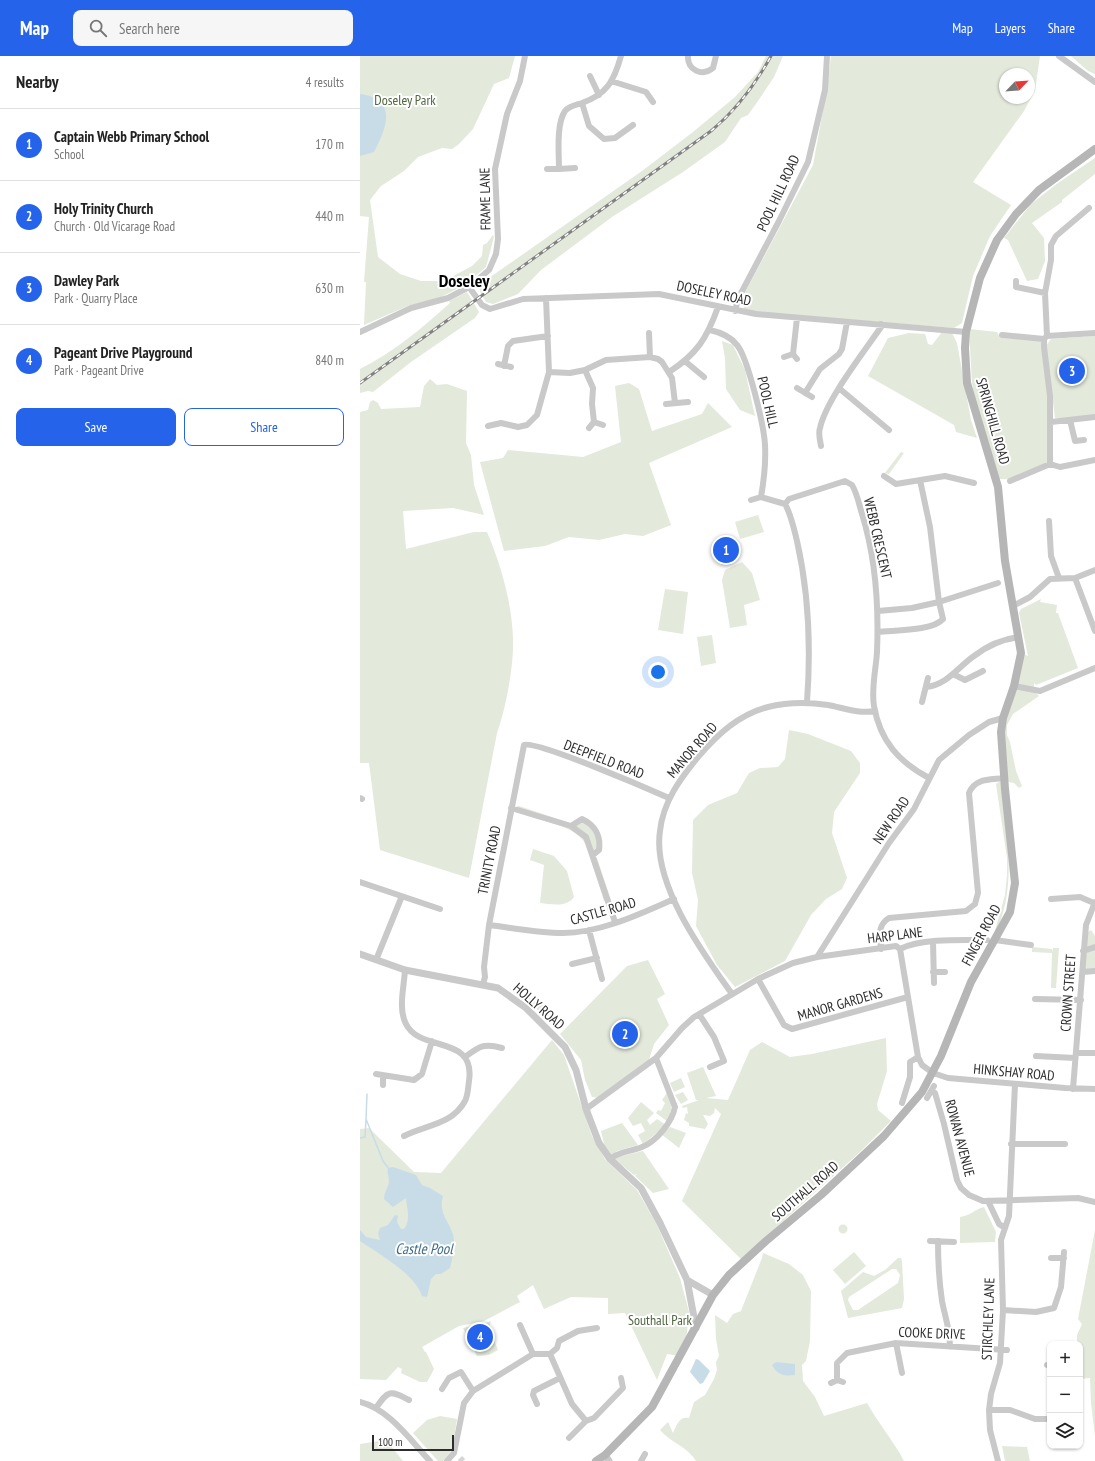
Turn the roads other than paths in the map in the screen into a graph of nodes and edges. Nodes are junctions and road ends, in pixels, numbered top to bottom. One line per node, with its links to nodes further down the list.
1 (525, 56): 20 (street, FRAME LANE)
2 (621, 56): 8 (street)
3 (688, 56): 4 (street)
4 (716, 56)
5 (827, 56): 24 (street, POOL HILL ROAD)
6 (1059, 56): 9 (street)
7 (590, 76): 10 (street)
8 (611, 81): 10 (street); 11 (street)
9 (1095, 82)
10 (599, 95): 12 (street)
11 (653, 102)
12 (582, 103): 13 (street); 17 (street)
13 (633, 125)
14 (1095, 149): 30 (main road, SPRINGHILL ROAD)
15 (575, 168): 17 (street)
16 (547, 169): 17 (street)
17 (559, 169)
18 (1089, 218): 21 (street)
19 (1016, 281): 21 (street)
20 (469, 287): 22 (street, DOSELEY ROAD); 29 (street, FRAME LANE)
21 (1045, 293): 35 (street)
22 (546, 298): 23 (street, DOSELEY ROAD); 33 (street)
23 (718, 307): 24 (street, DOSELEY ROAD); 28 (street)
24 (735, 311): 25 (street, DOSELEY ROAD)
25 (797, 318): 26 (street, DOSELEY ROAD); 37 (street)
26 (847, 322): 27 (street, DOSELEY ROAD); 46 (street)
27 (881, 324): 30 (street, DOSELEY ROAD); 45 (street)
28 (710, 330): 38 (street); 67 (street, POOL HILL)
29 (360, 332)
30 (966, 332): 76 (main road, SPRINGHILL ROAD)
31 (648, 333): 36 (street)
32 (1095, 333): 35 (street)
33 (548, 336): 39 (street); 41 (street)
34 (1002, 336): 35 (street)
35 (1046, 338): 54 (street)
36 (650, 357): 40 (street); 42 (street)
37 (784, 357)
38 (686, 362): 42 (street); 43 (street)
39 (504, 366)
40 (585, 370): 41 (street); 53 (street)
41 (549, 372): 56 (street)
42 (669, 372): 49 (street)
43 (704, 377)
44 (797, 388): 46 (street)
45 (840, 389): 58 (street); 60 (street)
46 (806, 393): 47 (street)
47 (812, 397)
48 (688, 402): 49 (street)
49 (676, 403): 50 (street)
50 (666, 404)
51 (1095, 417): 52 (street)
52 (1070, 420): 54 (street); 59 (street)
53 (594, 422): 55 (street); 57 (street)
54 (1051, 422): 62 (street)
55 (603, 425)
56 (488, 426)
57 (589, 428)
58 (889, 430)
59 (1084, 440)
60 (821, 446)
61 (1095, 460): 62 (street)
62 (1050, 464): 65 (street)
63 (884, 476): 64 (street)
64 (920, 480): 66 (street); 75 (street)
65 (1010, 481)
66 (974, 483)
67 (761, 497): 68 (street); 69 (street)
68 (751, 500)
69 (785, 504): 77 (street, WEBB CRESCENT); 87 (street)
70 (1049, 522): 72 (street)
71 (1095, 570): 73 (street)
72 (1059, 578): 73 (street); 76 (street)
73 (1075, 578): 78 (street)
74 (998, 583): 75 (street)
75 (939, 602): 77 (street); 79 (street)
76 (1013, 606): 80 (main road, SPRINGHILL ROAD)
77 (878, 611): 79 (street, WEBB CRESCENT)
78 (1095, 631)
79 (878, 632): 89 (street, WEBB CRESCENT)
80 (1019, 637): 83 (street); 85 (main road, SPRINGHILL ROAD)
81 (1095, 668): 85 (street)
82 (983, 671): 83 (street)
83 (953, 674): 86 (street)
84 (928, 678): 86 (street)
85 (1014, 686): 90 (main road, FINGER ROAD)
86 (926, 687): 88 (street)
87 (808, 702): 89 (street, MANOR ROAD); 94 (street, MANOR ROAD)
88 (922, 702)
89 (875, 711): 92 (street, WEBB CRESCENT)
90 (1003, 718): 92 (street, NEW ROAD); 93 (main road, FINGER ROAD)
91 (529, 744): 94 (street, DEEPFIELD ROAD); 95 (street, TRINITY ROAD)
92 (929, 778): 117 (street, NEW ROAD)
93 (1004, 778): 108 (main road, FINGER ROAD); 112 (street, FINGER ROAD)
94 (669, 798): 100 (street, MANOR ROAD)
95 (512, 808): 96 (street); 105 (street, TRINITY ROAD)
96 (572, 826): 97 (street); 97 (street)
97 (593, 855): 104 (street)
98 (360, 882): 99 (street)
99 (402, 896): 103 (street); 119 (street)
100 (674, 899): 104 (street, CASTLE ROAD); 130 (street, MANOR ROAD)
101 (1051, 899): 102 (street)
102 (1094, 903): 115 (street, CROWN STREET)
103 (440, 909)
104 (615, 922): 106 (street, CASTLE ROAD)
105 (489, 925): 106 (street, CASTLE ROAD); 129 (street, TRINITY ROAD)
106 (589, 930): 118 (street)
107 (976, 940): 108 (street, HARP LANE); 109 (street, HARP LANE); 114 (street)
108 (991, 940): 110 (street, HARP LANE); 144 (main road, FINGER ROAD)
109 (933, 942): 113 (street, HARP LANE); 123 (street)
110 (1031, 945)
111 (1095, 947): 115 (street)
112 (880, 948): 113 (street, HARP LANE); 117 (street, HARP LANE)
113 (900, 949): 131 (street)
114 (974, 949)
115 (1083, 951): 125 (street, CROWN STREET)
116 (360, 954): 119 (street, HOLLY ROAD)
117 (817, 957): 127 (street, HARP LANE)
118 (597, 958): 120 (street); 126 (street)
119 (376, 960): 121 (street, HOLLY ROAD)
120 (572, 964)
121 (406, 970): 129 (street, HOLLY ROAD); 135 (street)
122 (1095, 971): 125 (street)
123 (933, 972): 124 (street); 128 (street)
124 (945, 972)
125 (1083, 972): 133 (street, CROWN STREET)
126 (602, 979)
127 (758, 979): 130 (street, HARP LANE); 131 (street, MANOR GARDENS)
128 (934, 983)
129 (482, 984): 153 (street, HOLLY ROAD)
130 (732, 994): 134 (street, HARP LANE)
131 (908, 997): 141 (street)
132 (1035, 999): 133 (street)
133 (1081, 1000): 139 (street, CROWN STREET)
134 (699, 1014): 142 (street, HARP LANE); 143 (street)
135 (432, 1041): 140 (street); 146 (street)
136 (502, 1048): 140 (street)
137 (1095, 1053): 139 (street)
138 (1036, 1056): 139 (street)
139 (1076, 1056): 149 (street, CROWN STREET)
140 (465, 1057): 154 (street)
141 (918, 1057): 144 (street); 152 (street)
142 (656, 1058): 153 (street, HARP LANE); 157 (street)
143 (710, 1067)
144 (932, 1073): 147 (street, HINKSHAY ROAD); 167 (main road, SOUTHALL ROAD)
145 (376, 1074): 146 (street)
146 (383, 1076): 148 (street)
147 (1015, 1084): 149 (street, HINKSHAY ROAD); 155 (street, STIRCHLEY LANE)
148 (383, 1085)
149 (1073, 1089): 150 (street, HINKSHAY ROAD)
150 (1095, 1089)
151 (927, 1098): 159 (street, ROWAN AVENUE)
152 (902, 1103)
153 (586, 1109): 157 (street, HOLLY ROAD)
154 (404, 1136)
155 (1011, 1144): 156 (street); 158 (street, STIRCHLEY LANE)
156 (1065, 1144)
157 (610, 1159): 166 (street, HOLLY ROAD)
158 (1011, 1200): 159 (street, ROWAN AVENUE); 160 (street, ROWAN AVENUE); 161 (street, STIRCHLEY LANE)
159 (988, 1201): 161 (street)
160 (1095, 1202)
161 (1005, 1228): 168 (street, STIRCHLEY LANE)
162 (930, 1241): 163 (street)
163 (938, 1241): 164 (street); 173 (street)
164 (954, 1242)
165 (1051, 1258): 168 (street)
166 (687, 1280): 167 (street); 171 (street, HOLLY ROAD)
167 (713, 1295): 171 (main road, SOUTHALL ROAD)
168 (1003, 1310): 174 (street, STIRCHLEY LANE)
169 (520, 1325): 175 (street)
170 (597, 1328): 176 (street)
171 (696, 1328): 194 (main road, SOUTHALL ROAD)
172 (896, 1343): 173 (street, COOKE DRIVE); 177 (street); 180 (street, COOKE DRIVE)
173 (950, 1347): 174 (street, COOKE DRIVE)
174 (1004, 1350): 187 (street, STIRCHLEY LANE)
175 (533, 1354): 176 (street); 182 (street)
176 (550, 1354): 178 (street)
177 (902, 1373)
178 (560, 1378): 185 (street); 189 (street)
179 (621, 1378): 189 (street)
180 (837, 1382)
181 (442, 1389): 182 (street)
182 (473, 1390): 191 (street)
183 (409, 1400): 186 (street)
184 (360, 1402): 186 (street)
185 (537, 1404)
186 (376, 1408): 195 (street)
187 (989, 1410): 188 (street); 199 (street, STIRCHLEY LANE)
188 (1047, 1419)
189 (586, 1421): 190 (street)
190 (569, 1438)
191 (454, 1453): 193 (street); 196 (street)
192 (645, 1454): 198 (street)
193 (460, 1458)
194 (607, 1458): 197 (main road, SOUTHALL ROAD)
195 (430, 1461)
196 (447, 1461)
197 (596, 1461)
198 (641, 1461)
199 (998, 1461)

